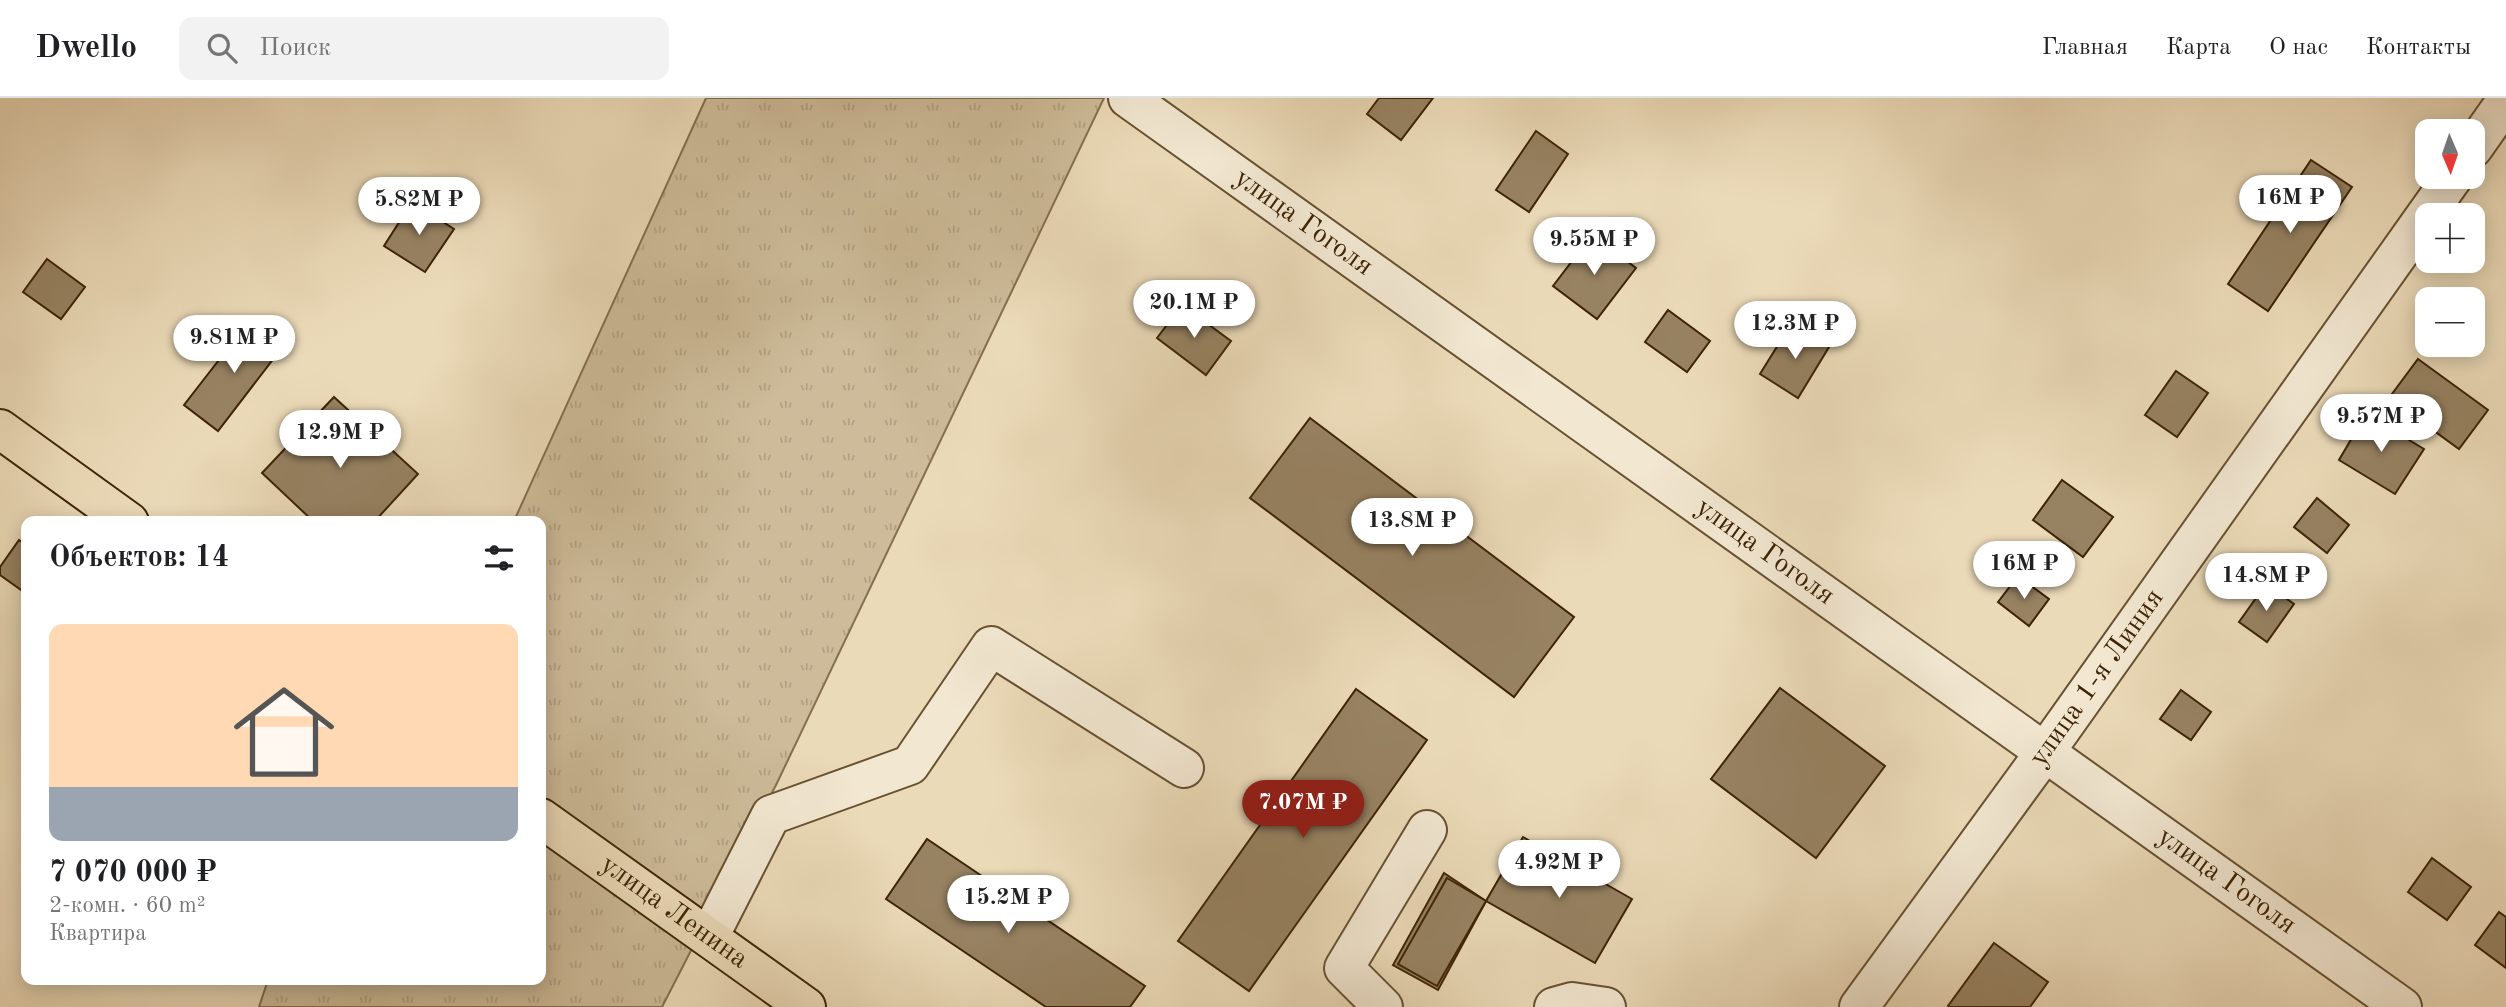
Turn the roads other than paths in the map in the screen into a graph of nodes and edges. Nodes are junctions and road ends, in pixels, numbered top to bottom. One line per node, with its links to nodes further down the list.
1 (1128, 98): 7 (street, улица Гоголя)
2 (2506, 101): 3 (street)
3 (2485, 131)
4 (2444, 189): 7 (street, улица 1-я Линия)
5 (0, 429): 6 (main road)
6 (121, 516)
7 (2045, 752): 16 (street, улица 1-я Линия); 17 (street, улица Гоголя)
8 (1184, 768): 11 (street)
9 (546, 822): 11 (main road, улица Ленина)
10 (1427, 830): 13 (street)
11 (700, 930): 12 (main road, улица Ленина)
12 (806, 1007)
13 (1383, 1007)
14 (1554, 1007): 15 (street)
15 (1606, 1007)
16 (1859, 1007)
17 (2402, 1007)

